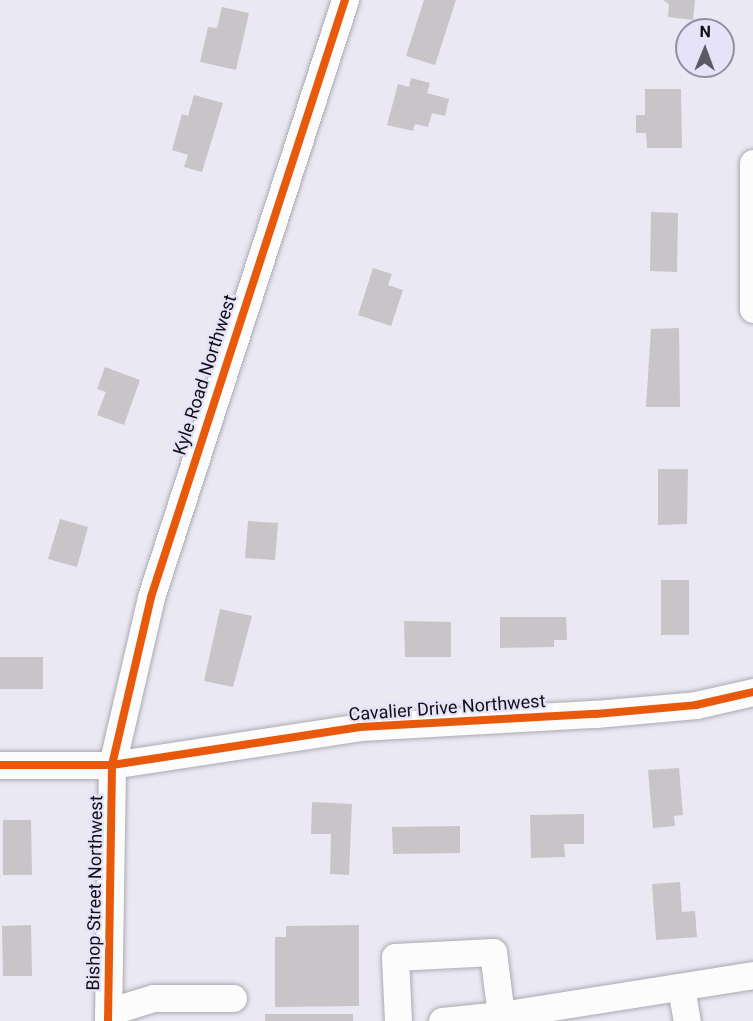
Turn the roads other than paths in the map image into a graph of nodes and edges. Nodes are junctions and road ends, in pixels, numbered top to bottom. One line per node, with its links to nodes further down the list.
1 (345, 0): 6 (street, Kyle Road Northwest)
2 (753, 163): 3 (street)
3 (753, 309)
4 (753, 692): 6 (street, Cavalier Drive Northwest)
5 (0, 765): 6 (street, Cavalier Drive Northwest)
6 (112, 765): 12 (street, Bishop Street Northwest)
7 (753, 975): 8 (street)
8 (681, 988): 10 (street); 15 (street)
9 (233, 998): 12 (street)
10 (584, 1011): 11 (street)
11 (501, 1015): 13 (street); 14 (street)
12 (108, 1016)
13 (398, 1021)
14 (442, 1021)
15 (687, 1021)

